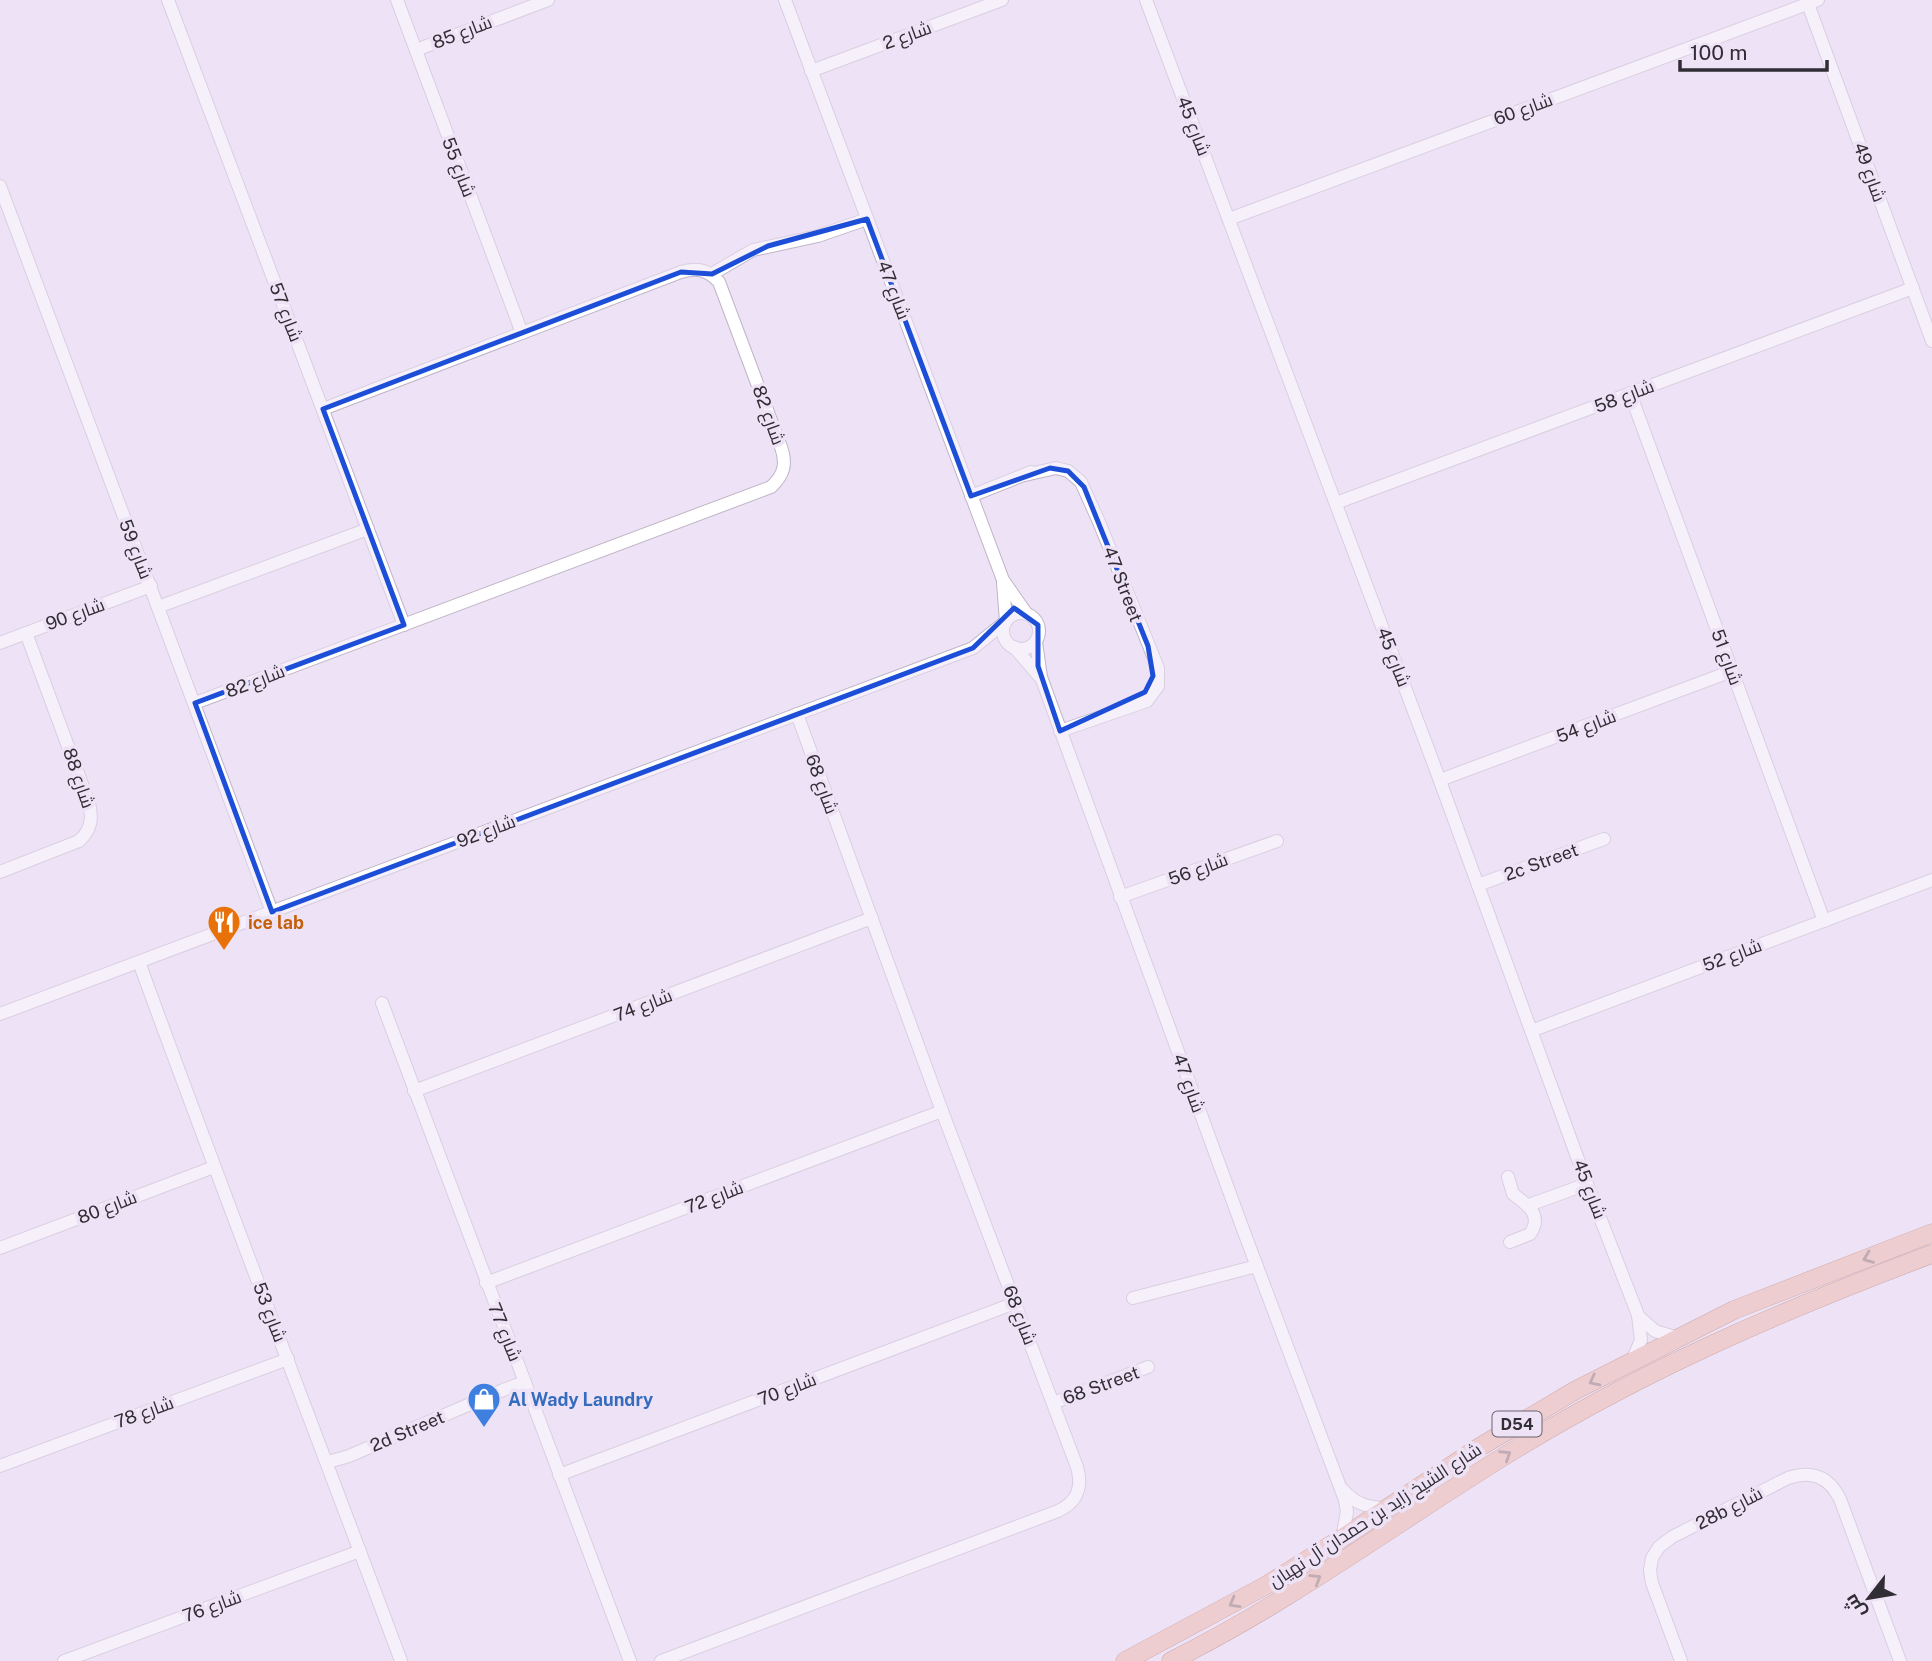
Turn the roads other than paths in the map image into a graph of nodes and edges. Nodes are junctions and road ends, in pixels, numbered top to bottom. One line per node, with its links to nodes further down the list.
1 (168, 0): 18 (street, شارع 57)
2 (397, 0): 8 (street, شارع 55)
3 (548, 0): 8 (street, شارع 85)
4 (785, 0): 9 (street, شارع 47)
5 (1002, 0): 9 (street, شارع 2)
6 (1146, 0): 12 (street, شارع 45)
7 (1813, 2): 12 (street, شارع 60); 14 (street, شارع 49)
8 (416, 50): 15 (street, شارع 55)
9 (811, 71): 11 (street, شارع 47)
10 (0, 186): 23 (street, شارع 59)
11 (867, 219): 13 (street); 19 (street, شارع 47)
12 (1229, 219): 20 (street, شارع 45)
13 (712, 274): 15 (street); 27 (street, شارع 82)
14 (1913, 288): 16 (street, شارع 49); 17 (street, شارع 58)
15 (522, 333): 18 (street)
16 (1932, 341)
17 (1630, 393): 20 (street, شارع 58); 33 (street, شارع 51)
18 (323, 409): 21 (street, شارع 57)
19 (971, 496): 22 (street, شارع 47); 37 (street, 47 Street)
20 (1336, 503): 38 (street, شارع 45)
21 (368, 529): 24 (street); 27 (street, شارع 57)
22 (1003, 579): 25 (street, شارع 47); 26 (street, شارع 47)
23 (150, 586): 24 (street, شارع 59); 28 (street, شارع 90)
24 (159, 607): 35 (street, شارع 59)
25 (1026, 613): 26 (street); 29 (street)
26 (1006, 622): 31 (street); 32 (street, شارع 92)
27 (404, 625): 35 (street, شارع 82)
28 (26, 633): 30 (street, شارع 90); 41 (street, شارع 88)
29 (1036, 642): 31 (street); 34 (street, شارع 47)
30 (0, 643)
31 (1013, 647): 32 (street, شارع 92); 34 (street, شارع 47)
32 (972, 648): 36 (street, شارع 92)
33 (1732, 671): 38 (street, شارع 54); 47 (street, شارع 51)
34 (1041, 677): 37 (street, شارع 47)
35 (195, 704): 45 (street, شارع 59)
36 (797, 714): 45 (street, شارع 92); 46 (street, شارع 68)
37 (1060, 731): 44 (street, شارع 47)
38 (1440, 780): 43 (street, شارع 45)
39 (1604, 839): 43 (street, 2c Street)
40 (1277, 841): 44 (street, شارع 56)
41 (0, 872)
42 (1932, 880): 47 (street, شارع 52)
43 (1478, 885): 51 (street, شارع 45)
44 (1120, 897): 62 (street, شارع 47)
45 (272, 912): 48 (street, شارع 92)
46 (872, 918): 52 (street, شارع 74); 53 (street, شارع 68)
47 (1825, 921): 51 (street, شارع 52)
48 (139, 962): 50 (street, شارع 92); 54 (street, شارع 53)
49 (382, 1003): 52 (street, شارع 77)
50 (0, 1014)
51 (1531, 1031): 56 (street, شارع 45)
52 (414, 1091): 64 (street, شارع 77)
53 (942, 1111): 64 (street, شارع 72); 66 (street, شارع 68)
54 (214, 1167): 60 (street, شارع 80); 71 (street, شارع 53)
55 (1508, 1177): 57 (street)
56 (1587, 1184): 57 (street); 68 (street, شارع 45)
57 (1529, 1205): 59 (street)
58 (1932, 1233): 63 (main road, شارع الشيخ زايد بن حمدان آل نهيان / D54, one-way to 63)
59 (1510, 1242)
60 (0, 1248)
61 (1932, 1254): 69 (main road, شارع الشيخ زايد بن حمدان آل نهيان / D54)
62 (1257, 1266): 65 (street); 80 (street, شارع 47)
63 (1826, 1274): 67 (main road, شارع الشيخ زايد بن حمدان آل نهيان / D54); 69 (main road)
64 (486, 1283): 75 (street, شارع 77)
65 (1133, 1298)
66 (1015, 1303): 76 (street, شارع 68); 79 (street, شارع 70)
67 (1734, 1310): 70 (main road, شارع الشيخ زايد بن حمدان آل نهيان / D54); 72 (main road)
68 (1638, 1315): 70 (street); 73 (street, شارع 45)
69 (1763, 1321): 72 (main road, شارع الشيخ زايد بن حمدان آل نهيان / D54)
70 (1678, 1338): 73 (main road, شارع الشيخ زايد بن حمدان آل نهيان / D54)
71 (288, 1359): 77 (street, شارع 53); 78 (street, شارع 78)
72 (1678, 1359): 89 (main road, شارع الشيخ زايد بن حمدان آل نهيان / D54, one-way to 72)
73 (1631, 1362): 81 (main road, شارع الشيخ زايد بن حمدان آل نهيان / D54, one-way to 81)
74 (1148, 1367): 76 (street, 68 Street)
75 (526, 1382): 77 (street, 2d Street); 79 (street, شارع 77)
76 (1053, 1402): 87 (street, شارع 68)
77 (328, 1462): 83 (street, شارع 53)
78 (0, 1466)
79 (559, 1475): 86 (street, شارع 77)
80 (1340, 1487): 81 (street); 82 (street, شارع 47)
81 (1387, 1507): 82 (main road, شارع الشيخ زايد بن حمدان آل نهيان / D54)
82 (1342, 1538): 88 (main road, شارع الشيخ زايد بن حمدان آل نهيان / D54, one-way to 88)
83 (360, 1552): 84 (street, شارع 76); 85 (street, شارع 53)
84 (64, 1661)
85 (401, 1661)
86 (629, 1661)
87 (662, 1661)
88 (1125, 1661)
89 (1171, 1661)
90 (1681, 1661): 91 (street, 28b شارع)
91 (1900, 1661)

